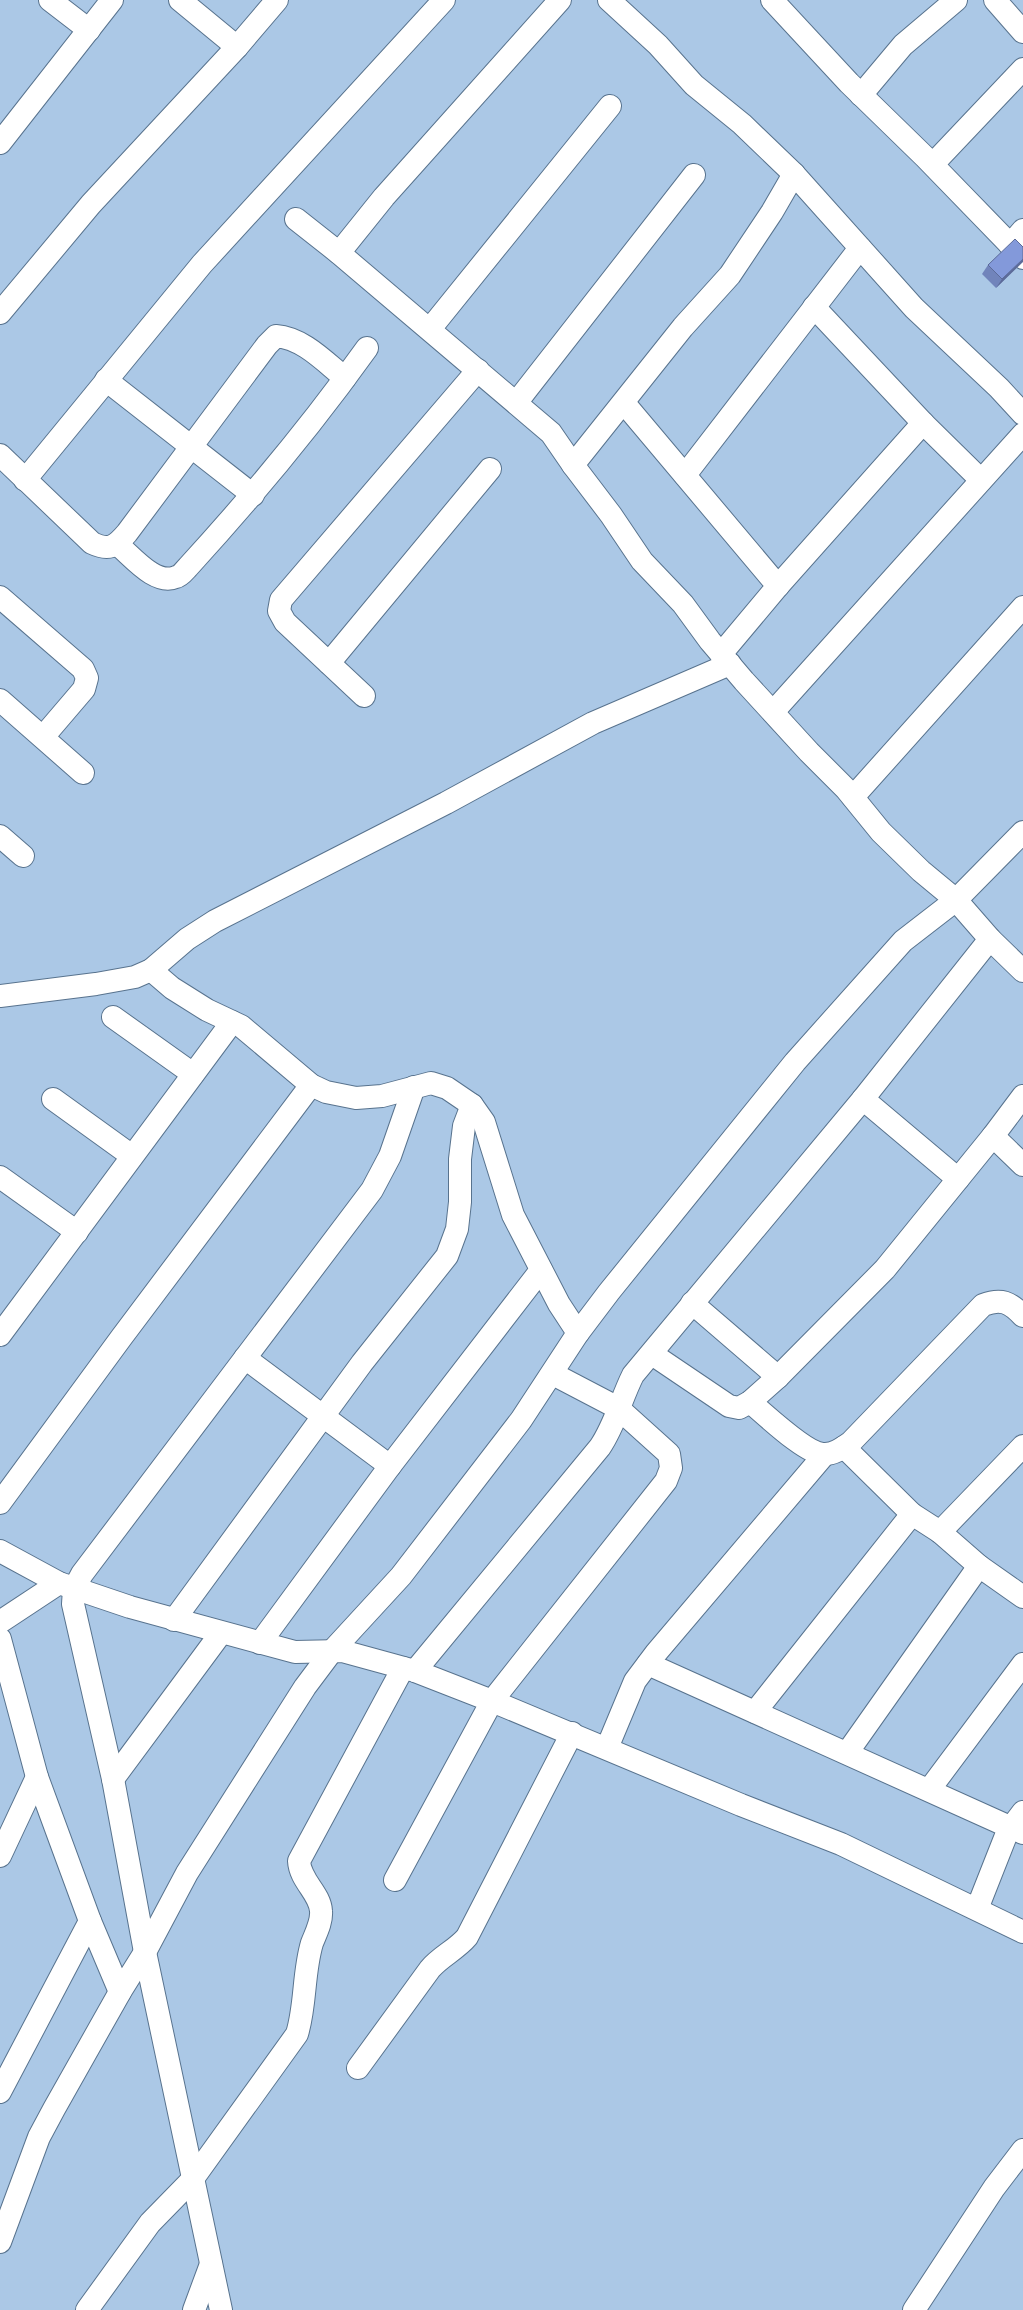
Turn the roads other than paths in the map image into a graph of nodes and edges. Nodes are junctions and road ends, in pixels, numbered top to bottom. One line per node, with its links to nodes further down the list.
1 (50, 0): 11 (street)
2 (112, 0): 11 (street)
3 (180, 0): 13 (street)
4 (277, 0): 13 (street)
5 (444, 0): 31 (street)
6 (560, 0): 24 (street)
7 (609, 0): 19 (street)
8 (956, 0): 15 (street)
9 (995, 0): 12 (street)
10 (783, 4): 15 (street)
11 (89, 30): 17 (street)
12 (1023, 32)
13 (237, 48): 26 (street)
14 (1023, 69): 18 (street)
15 (861, 95): 18 (street)
16 (610, 106): 27 (street)
17 (0, 142)
18 (933, 164): 22 (street)
19 (794, 174): 23 (street); 33 (street)
20 (694, 175): 32 (street)
21 (296, 219): 24 (street)
22 (1019, 244)
23 (860, 248): 25 (street); 34 (street)
24 (339, 253): 27 (street)
25 (814, 307): 35 (street); 41 (street)
26 (0, 313)
27 (430, 329): 29 (street)
28 (367, 348): 30 (street)
29 (478, 370): 32 (street); 50 (street)
30 (346, 378): 37 (street); 44 (street)
31 (106, 380): 37 (street); 42 (street)
32 (516, 402): 39 (street)
33 (624, 402): 39 (street); 41 (street)
34 (1023, 414)
35 (922, 423): 43 (street); 46 (street)
36 (1023, 434): 43 (street)
37 (191, 446): 44 (street); 45 (street)
38 (0, 455): 42 (street)
39 (573, 465): 49 (street)
40 (490, 469): 50 (street)
41 (685, 475): 46 (street)
42 (25, 480): 45 (street)
43 (981, 480): 53 (street)
44 (254, 495): 45 (street)
45 (117, 544)
46 (778, 586): 49 (street)
47 (0, 597): 54 (street)
48 (1019, 621): 56 (street)
49 (725, 659): 53 (street); 62 (street)
50 (329, 663): 51 (street)
51 (364, 696)
52 (0, 700): 54 (street)
53 (773, 712): 56 (street)
54 (43, 737): 55 (street)
55 (83, 773)
56 (853, 797): 60 (street)
57 (1023, 832): 60 (street)
58 (0, 836): 59 (street)
59 (23, 856)
60 (956, 900): 61 (street); 83 (street)
61 (990, 939): 63 (street); 72 (street)
62 (151, 970): 64 (street); 66 (street)
63 (1023, 971)
64 (0, 996)
65 (113, 1017): 67 (street)
66 (232, 1022): 67 (street); 68 (street)
67 (193, 1074): 75 (street)
68 (311, 1085): 69 (street); 96 (street)
69 (414, 1087): 73 (street); 86 (street)
70 (1023, 1096): 74 (street)
71 (53, 1099): 75 (street)
72 (863, 1099): 78 (street); 81 (street)
73 (472, 1105): 80 (street); 91 (street)
74 (994, 1136): 76 (street); 78 (street)
75 (132, 1156): 79 (street)
76 (1023, 1165)
77 (0, 1177): 79 (street)
78 (958, 1179): 88 (street)
79 (77, 1232): 84 (street)
80 (541, 1270): 83 (street); 95 (street)
81 (692, 1303): 85 (street); 88 (street)
82 (1023, 1316): 93 (street)
83 (578, 1333): 87 (street)
84 (0, 1335)
85 (652, 1354): 89 (street); 90 (street)
86 (245, 1358): 91 (street); 101 (street)
87 (553, 1374): 90 (street); 108 (street)
88 (778, 1377): 89 (street)
89 (750, 1402): 94 (street)
90 (618, 1408): 111 (street); 112 (street)
91 (324, 1415): 95 (street); 103 (street)
92 (1023, 1446): 98 (street)
93 (844, 1447): 94 (street); 97 (street)
94 (824, 1455): 109 (street)
95 (390, 1466): 107 (street)
96 (0, 1503)
97 (912, 1514): 98 (street); 113 (street)
98 (940, 1532): 100 (street)
99 (0, 1551): 101 (street)
100 (979, 1566): 102 (street); 116 (street)
101 (67, 1586): 103 (street); 104 (street); 118 (street)
102 (1023, 1597)
103 (174, 1620): 105 (street)
104 (0, 1622)
105 (221, 1633): 107 (street); 118 (street)
106 (0, 1639): 117 (street)
107 (260, 1643): 108 (street)
108 (332, 1651): 111 (street); 126 (street)
109 (648, 1664): 113 (street); 115 (street)
110 (1023, 1664): 119 (street)
111 (409, 1670): 112 (street); 131 (street)
112 (492, 1701): 114 (street); 122 (street)
113 (755, 1712): 116 (street)
114 (572, 1734): 115 (street); 128 (street)
115 (607, 1748): 123 (street)
116 (847, 1753): 119 (street)
117 (37, 1777): 121 (street); 124 (street)
118 (113, 1779): 126 (street)
119 (928, 1790): 120 (street)
120 (1019, 1824): 123 (street)
121 (0, 1856)
122 (395, 1880)
123 (977, 1909): 125 (street)
124 (90, 1921): 127 (street); 129 (street)
125 (1023, 1932)
126 (145, 1952): 127 (street); 131 (street)
127 (120, 1992): 132 (street)
128 (358, 2068)
129 (0, 2092)
130 (1023, 2150): 137 (street)
131 (192, 2180): 133 (street); 134 (street)
132 (3, 2229)
133 (211, 2264): 135 (street); 136 (street)
134 (87, 2310)
135 (194, 2310)
136 (221, 2310)
137 (914, 2310)

